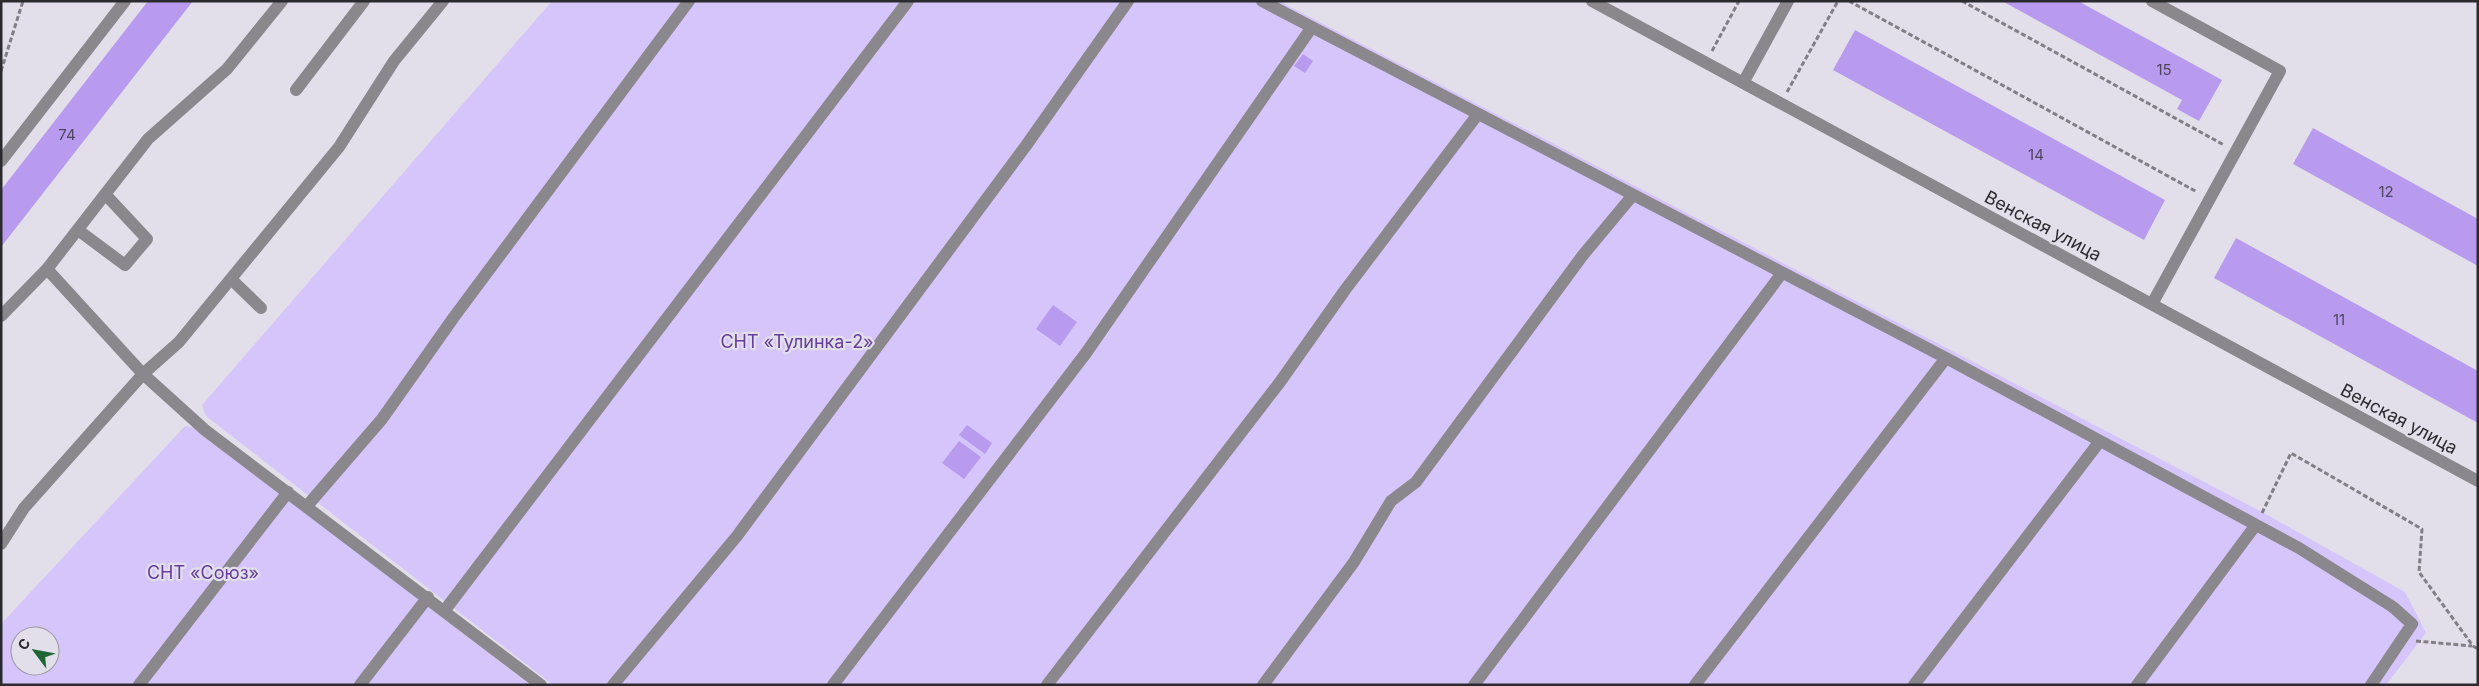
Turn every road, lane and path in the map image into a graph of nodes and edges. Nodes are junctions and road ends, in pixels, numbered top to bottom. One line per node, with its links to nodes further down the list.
1 (23, 1): 19 (path)
2 (125, 1): 25 (street)
3 (282, 1): 26 (street)
4 (364, 1): 21 (street)
5 (443, 1): 32 (street)
6 (689, 1): 41 (street)
7 (908, 1): 45 (street)
8 (1128, 1): 52 (street)
9 (1262, 1): 17 (street)
10 (1592, 1): 18 (street, Венская улица)
11 (1739, 1): 18 (path)
12 (1788, 1): 20 (street)
13 (1838, 1): 22 (path)
14 (1849, 1): 28 (path)
15 (1962, 1): 24 (path)
16 (2152, 1): 24 (street)
17 (1312, 27): 23 (street); 53 (street)
18 (1706, 63): 20 (street, Венская улица)
19 (1, 71)
20 (1743, 83): 22 (street, Венская улица)
21 (296, 90)
22 (1781, 104): 33 (street, Венская улица)
23 (1478, 114): 27 (street); 54 (street)
24 (2236, 152): 28 (street)
25 (1, 162)
26 (106, 194): 29 (street); 29 (street)
27 (1632, 195): 31 (street); 55 (street)
28 (2210, 199): 33 (street)
29 (78, 230): 30 (street)
30 (47, 270): 35 (street); 37 (street)
31 (1782, 273): 36 (street); 56 (street)
32 (231, 279): 34 (street); 37 (street)
33 (2152, 304): 39 (street, Венская улица)
34 (261, 308)
35 (1, 316)
36 (1946, 358): 38 (street); 57 (street)
37 (143, 374): 40 (street); 43 (street)
38 (2100, 442): 42 (street); 58 (street)
39 (2478, 481)
40 (288, 492): 41 (street); 49 (street)
41 (307, 506): 44 (street)
42 (2255, 526): 46 (street); 47 (path); 59 (street)
43 (1, 544)
44 (428, 597): 45 (street); 50 (street)
45 (445, 610): 51 (street)
46 (2403, 640): 47 (path); 60 (street)
47 (2473, 646): 48 (path)
48 (2478, 649)
49 (139, 685)
50 (360, 685)
51 (541, 685)
52 (613, 685)
53 (833, 685)
54 (1047, 685)
55 (1263, 685)
56 (1474, 685)
57 (1695, 685)
58 (1914, 685)
59 (2136, 685)
60 (2371, 685)

